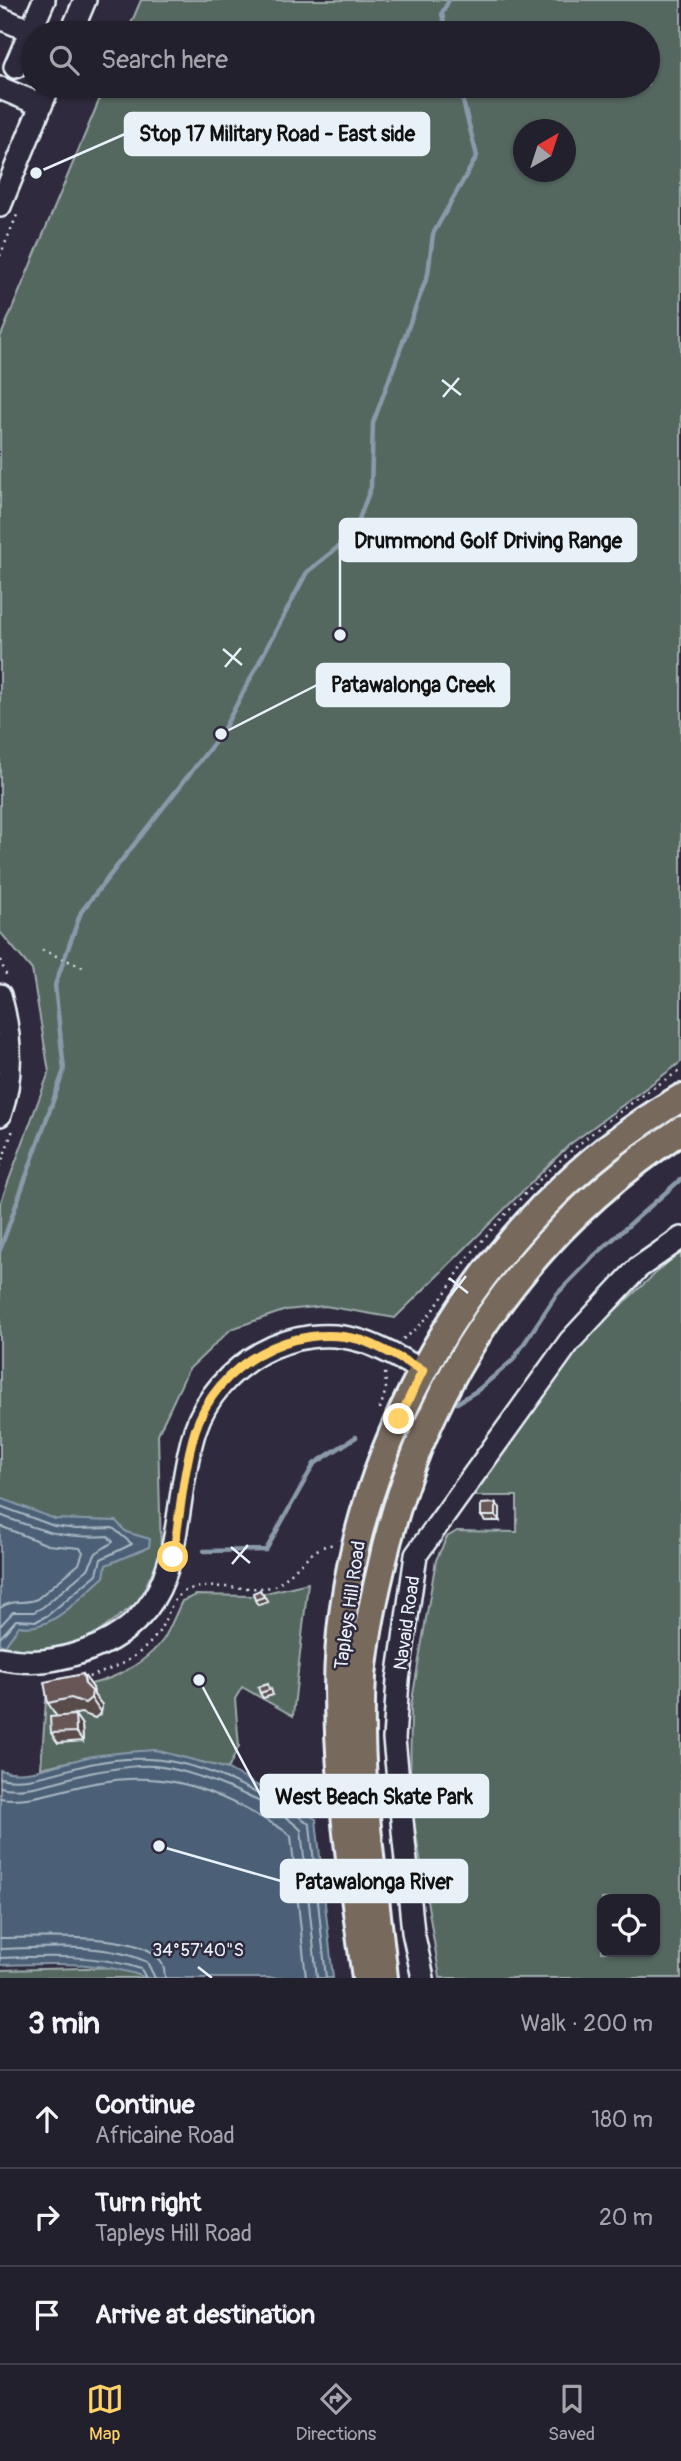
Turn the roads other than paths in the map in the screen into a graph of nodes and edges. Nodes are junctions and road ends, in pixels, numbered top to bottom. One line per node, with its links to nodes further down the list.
1 (44, 0): 4 (street)
2 (85, 0): 5 (street)
3 (0, 18): 6 (street)
4 (35, 21)
5 (76, 21)
6 (21, 27)
7 (21, 45): 8 (street)
8 (8, 63): 9 (street)
9 (3, 90): 10 (street)
10 (21, 92)
11 (44, 98): 12 (street)
12 (0, 206)
13 (0, 995): 15 (street)
14 (681, 1098): 19 (main road, Tapleys Hill Road)
15 (0, 1115)
16 (681, 1130): 18 (main road, Tapleys Hill Road)
17 (681, 1238): 23 (street, Navaid Road)
18 (506, 1289): 19 (main road); 22 (main road, Tapleys Hill Road)
19 (423, 1370): 20 (street); 21 (main road, Tapleys Hill Road)
20 (0, 1658)
21 (366, 1978)
22 (384, 1978)
23 (423, 1978)

